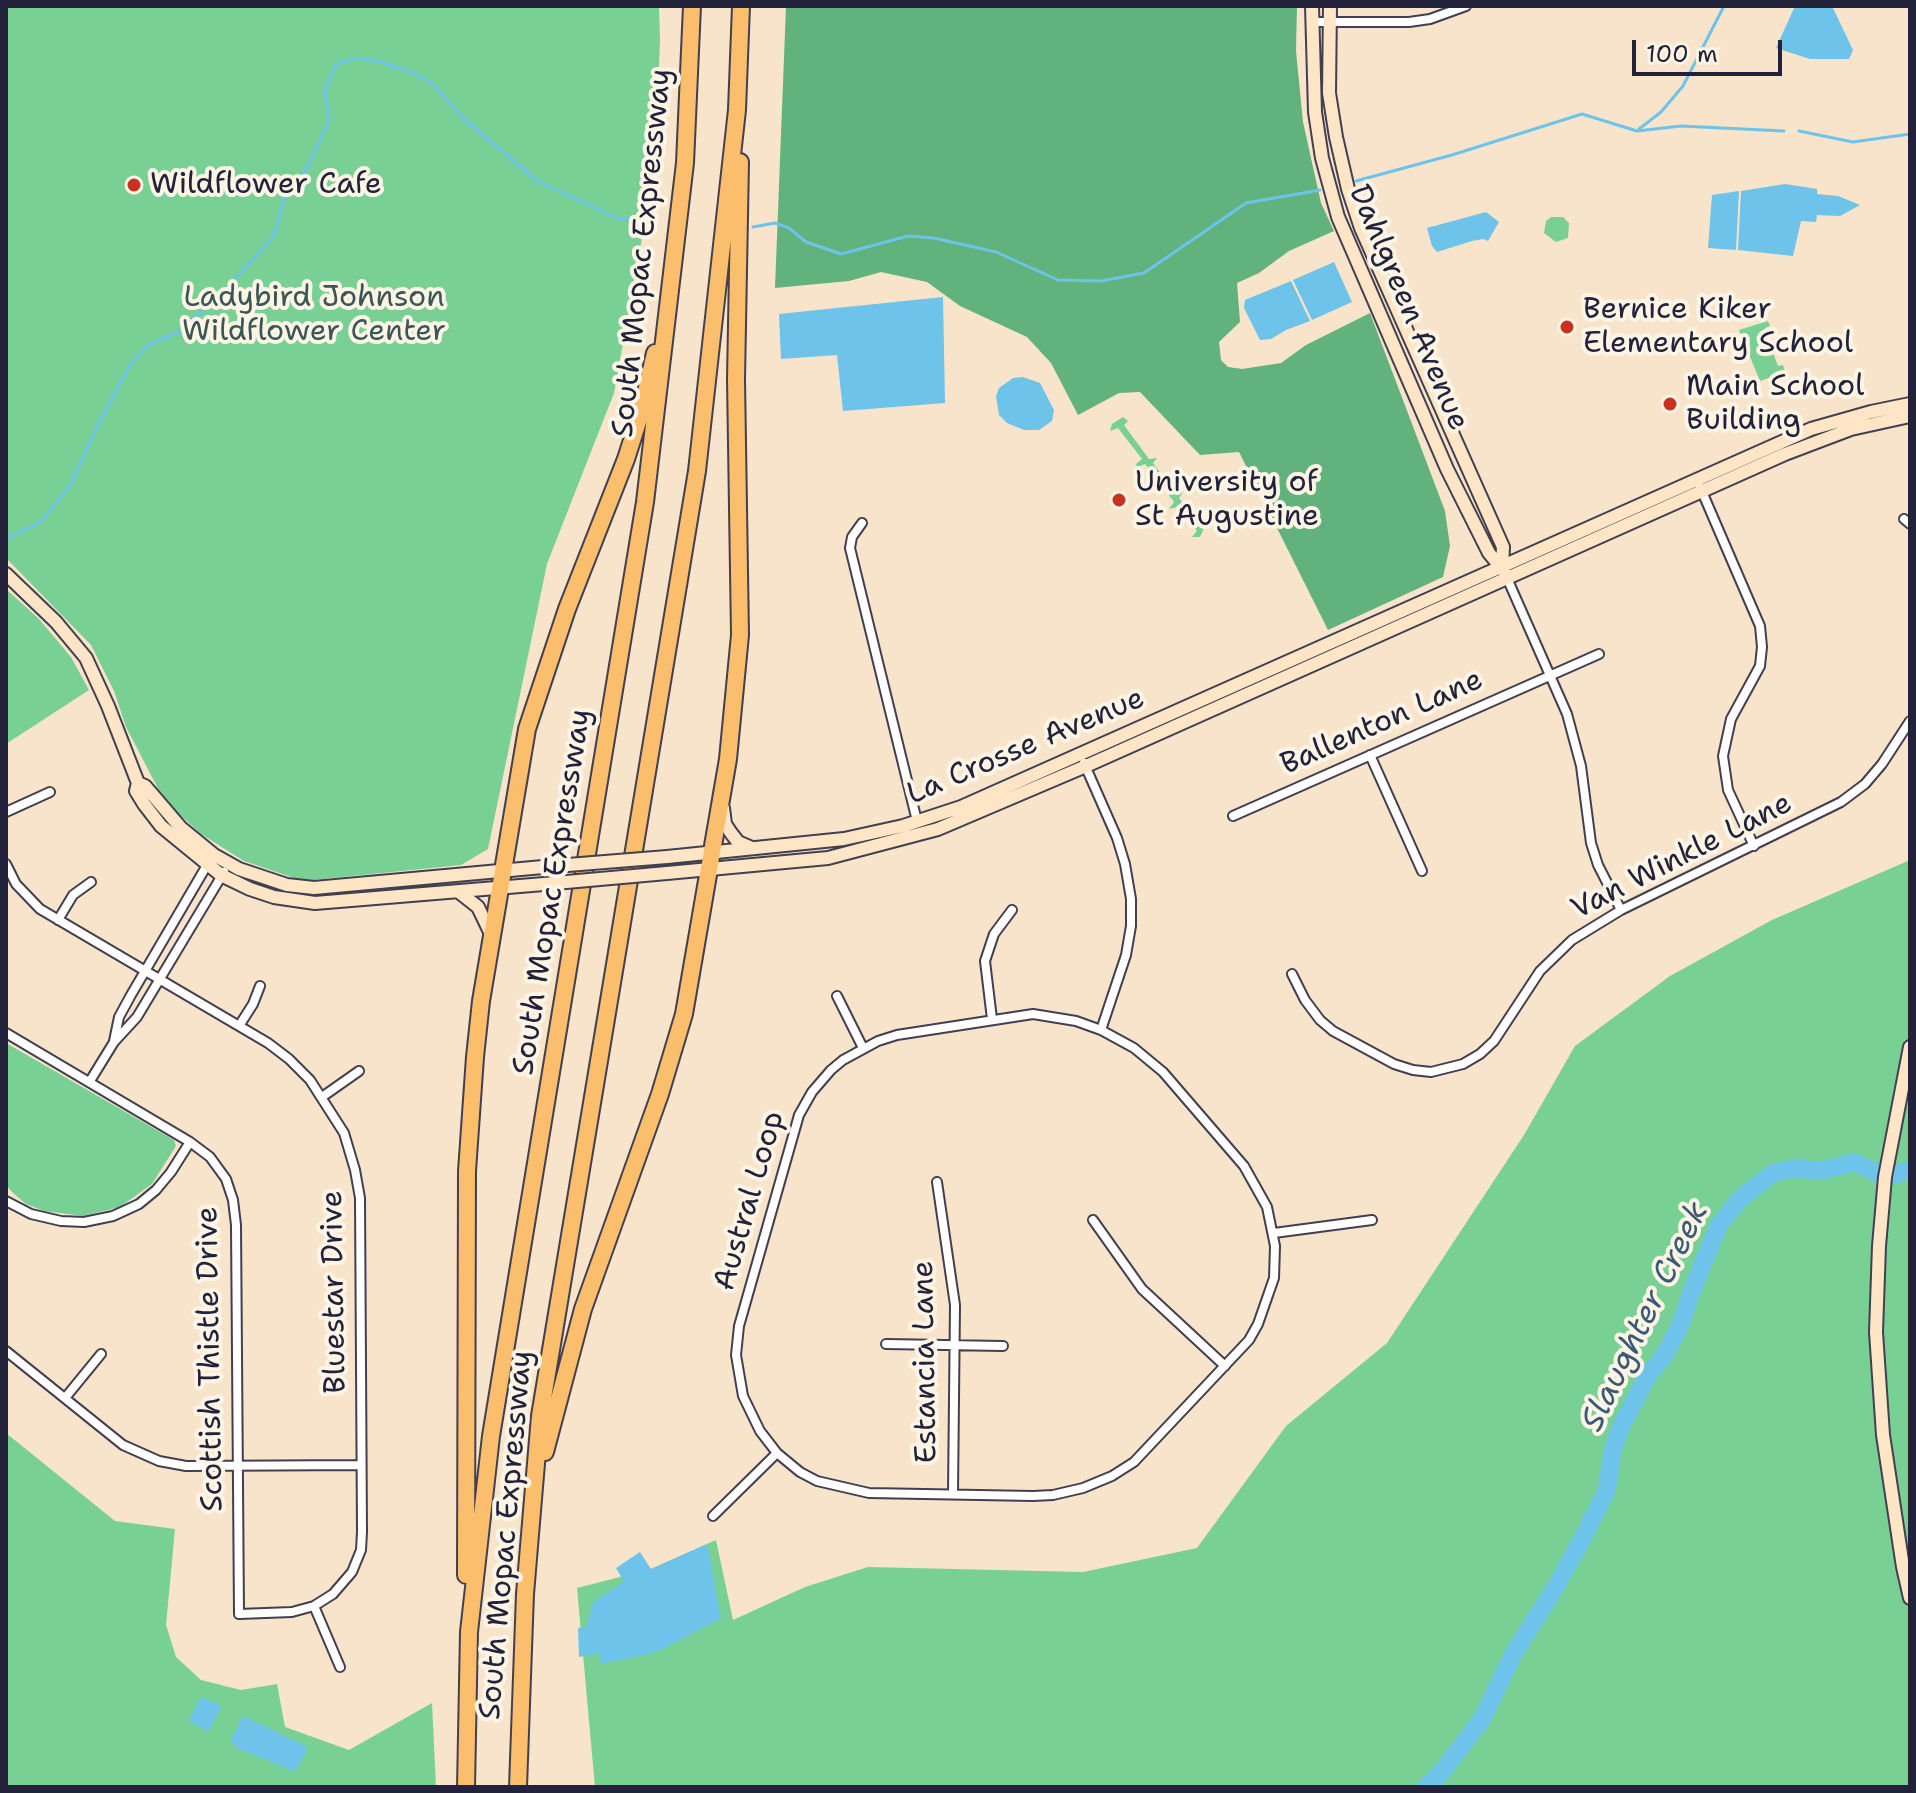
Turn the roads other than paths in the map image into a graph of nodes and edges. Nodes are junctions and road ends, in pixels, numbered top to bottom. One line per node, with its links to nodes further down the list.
1 (692, 6): 9 (highway, South Mopac Expressway)
2 (741, 6): 8 (highway, South Mopac Expressway)
3 (1312, 6): 6 (street, Dahlgreen Avenue)
4 (1330, 6): 7 (street, Dahlgreen Avenue)
5 (1466, 6): 7 (street)
6 (1312, 22): 7 (street); 13 (street, Dahlgreen Avenue)
7 (1330, 23): 13 (street, Dahlgreen Avenue)
8 (737, 110): 21 (highway); 73 (highway, South Mopac Expressway)
9 (671, 289): 31 (highway); 79 (highway, South Mopac Expressway)
10 (1904, 411): 11 (street, La Crosse Avenue)
11 (1700, 486): 13 (street, La Crosse Avenue); 25 (street)
12 (862, 523): 24 (street)
13 (1505, 572): 16 (street, Dahlgreen Avenue); 19 (street, La Crosse Avenue)
14 (6, 574): 27 (street, La Crosse Avenue)
15 (1599, 654): 16 (street, Ballenton Lane)
16 (1551, 675): 18 (street, Ballenton Lane); 37 (street, Dahlgreen Avenue)
17 (1910, 721): 25 (street, Van Winkle Lane)
18 (1370, 755): 23 (street, Ballenton Lane); 32 (street)
19 (1083, 761): 24 (street, La Crosse Avenue); 28 (street, La Crosse Avenue); 47 (street)
20 (50, 792): 22 (street)
21 (721, 797): 26 (street); 28 (highway)
22 (6, 812)
23 (1233, 816)
24 (917, 821): 26 (street, La Crosse Avenue)
25 (1754, 846): 37 (street, Van Winkle Lane)
26 (752, 848): 28 (street, La Crosse Avenue)
27 (210, 860): 30 (street, La Crosse Avenue); 40 (street)
28 (709, 861): 31 (street, La Crosse Avenue, bridge); 34 (street, La Crosse Avenue, bridge); 73 (highway)
29 (6, 864): 38 (street, Bluestar Drive)
30 (225, 870): 31 (street, La Crosse Avenue); 35 (street, La Crosse Avenue); 42 (street)
31 (504, 870): 34 (highway)
32 (1422, 871)
33 (91, 882): 38 (street)
34 (501, 888): 35 (street, La Crosse Avenue); 39 (highway)
35 (459, 892): 39 (street)
36 (1012, 910): 45 (street)
37 (1621, 910): 41 (street, Van Winkle Lane)
38 (58, 920): 40 (street, Bluestar Drive)
39 (493, 937): 79 (highway)
40 (145, 970): 42 (street, Bluestar Drive); 49 (street)
41 (1292, 974)
42 (160, 979): 46 (street, Bluestar Drive); 49 (street)
43 (260, 986): 46 (street)
44 (837, 996): 51 (street)
45 (992, 1019): 47 (street, Austral Loop); 51 (street, Austral Loop)
46 (239, 1026): 54 (street, Bluestar Drive)
47 (1101, 1030): 61 (street, Austral Loop)
48 (6, 1033): 53 (street, Scottish Thistle Drive)
49 (114, 1042): 53 (street)
50 (1910, 1047): 75 (street)
51 (863, 1048): 69 (street, Austral Loop)
52 (359, 1071): 54 (street)
53 (90, 1081): 55 (street, Scottish Thistle Drive)
54 (322, 1097): 70 (street, Bluestar Drive)
55 (190, 1142): 57 (street); 71 (street, Scottish Thistle Drive)
56 (937, 1182): 63 (street, Estancia Lane)
57 (9, 1203): 58 (street)
58 (6, 1214)
59 (1093, 1220): 67 (street)
60 (1372, 1220): 61 (street)
61 (1274, 1233): 67 (street, Austral Loop)
62 (886, 1344): 63 (street)
63 (955, 1345): 64 (street); 72 (street, Estancia Lane)
64 (1003, 1346)
65 (6, 1351): 68 (street)
66 (101, 1354): 68 (street)
67 (1225, 1366): 72 (street, Austral Loop)
68 (65, 1398): 71 (street)
69 (777, 1453): 72 (street, Austral Loop); 74 (street)
70 (361, 1465): 71 (street); 78 (street, Bluestar Drive)
71 (238, 1466): 78 (street, Scottish Thistle Drive)
72 (953, 1493)
73 (533, 1500): 82 (highway, South Mopac Expressway)
74 (713, 1516)
75 (1899, 1535): 76 (street); 77 (street)
76 (1910, 1571)
77 (1910, 1598)
78 (314, 1606): 80 (street)
79 (469, 1632): 81 (highway, South Mopac Expressway)
80 (340, 1667)
81 (466, 1787)
82 (518, 1787)

